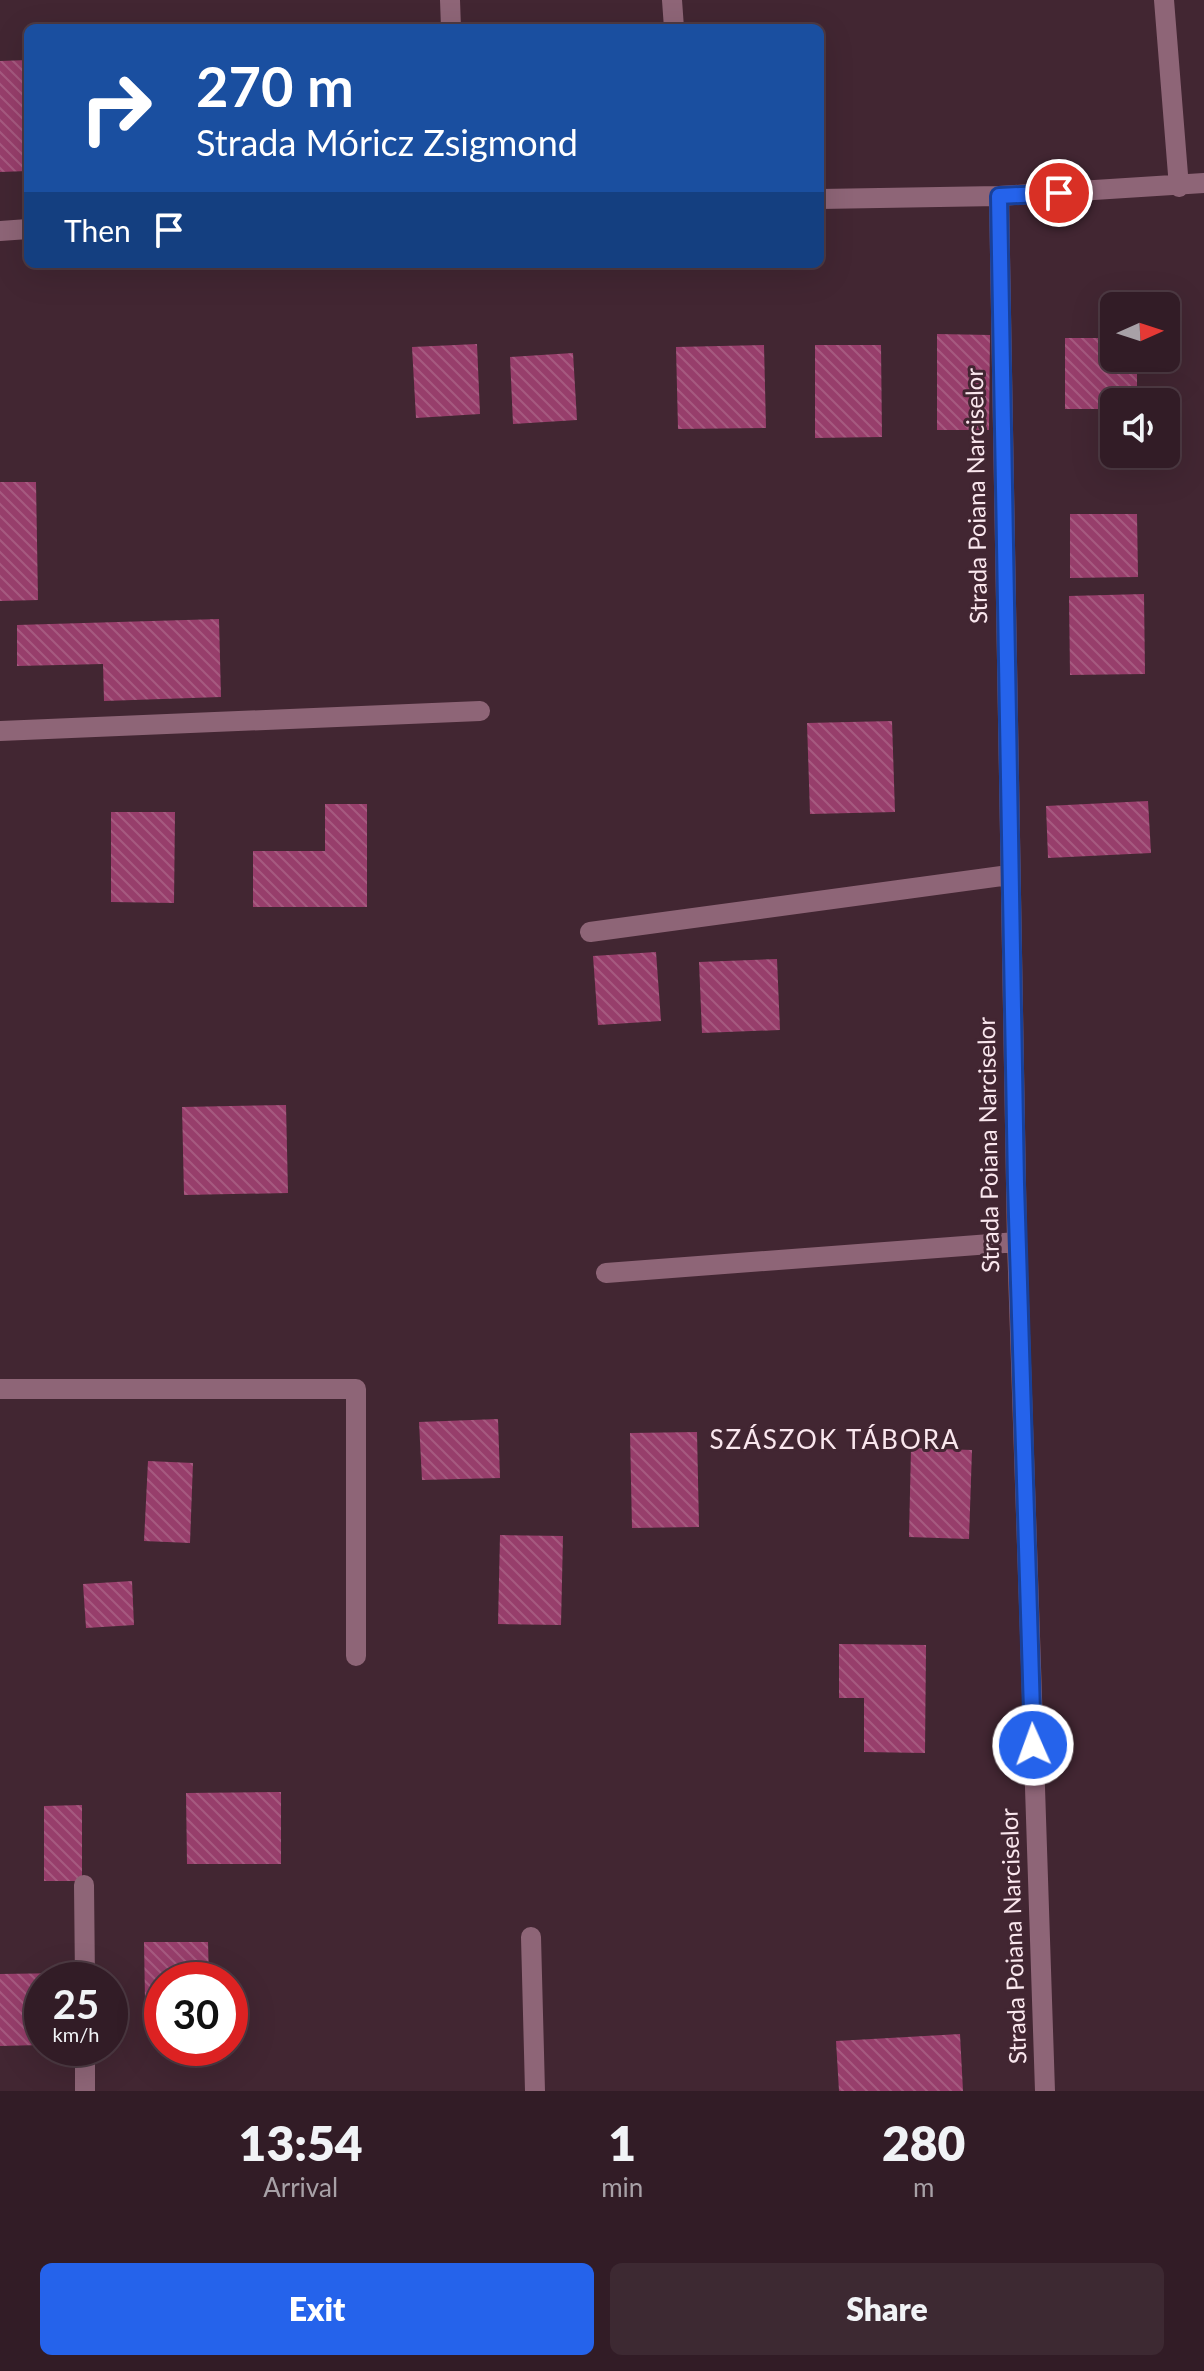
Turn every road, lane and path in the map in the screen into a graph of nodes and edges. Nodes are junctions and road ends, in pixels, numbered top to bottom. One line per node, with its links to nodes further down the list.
1 (450, 0): 4 (street)
2 (672, 0): 5 (street)
3 (1164, 0): 7 (street)
4 (451, 24)
5 (674, 24)
6 (1204, 183): 7 (street)
7 (1179, 187): 8 (street)
8 (999, 196): 9 (street); 14 (street, Strada Poiana Narciselor)
9 (824, 199)
10 (24, 229): 11 (street)
11 (0, 231)
12 (480, 711): 13 (street)
13 (0, 731)
14 (1009, 875): 15 (street); 16 (street, Strada Poiana Narciselor)
15 (590, 932)
16 (1017, 1242): 17 (street); 26 (street, Strada Poiana Narciselor)
17 (606, 1273)
18 (0, 1389): 19 (street)
19 (356, 1656)
20 (84, 1885): 22 (street)
21 (531, 1937): 25 (street)
22 (85, 1962)
23 (85, 2066): 24 (street)
24 (85, 2091)
25 (535, 2091)
26 (1045, 2091)

